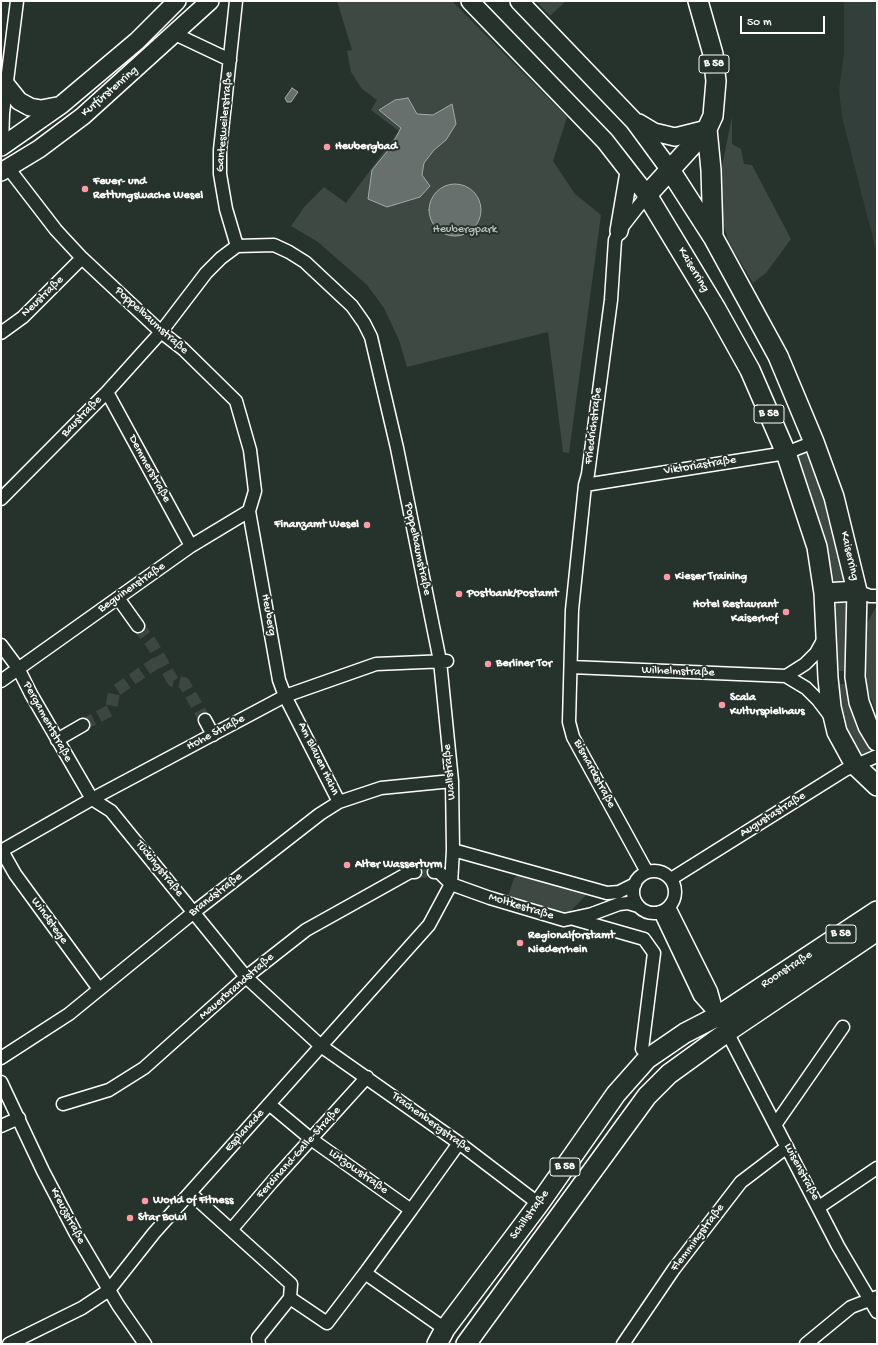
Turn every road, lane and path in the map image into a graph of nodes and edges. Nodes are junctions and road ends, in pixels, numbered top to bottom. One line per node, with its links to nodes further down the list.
1 (18, 1): 10 (street)
2 (177, 1): 11 (main road, Kurfürstenring)
3 (210, 1): 8 (main road, Kurfürstenring)
4 (236, 1): 9 (street, Gantesweilerstraße)
5 (470, 1): 17 (main road, Kaiserring)
6 (519, 1): 12 (main road)
7 (698, 1): 13 (main road, B 58)
8 (175, 34): 9 (street); 15 (main road, Kurfürstenring)
9 (230, 60): 21 (street, Gantesweilerstraße)
10 (7, 86): 11 (main road); 14 (street)
11 (61, 105): 14 (main road, Kurfürstenring)
12 (634, 121): 13 (main road); 16 (main road)
13 (707, 128): 16 (main road, B 58); 20 (main road, B 58)
14 (1, 146): 15 (main road)
15 (5, 170): 22 (street, Poppelbaumstraße)
16 (670, 170): 18 (main road, B 58); 20 (main road, B 58)
17 (629, 172): 18 (main road, Kaiserring); 19 (main road)
18 (647, 195): 19 (street, Friedrichstraße); 27 (main road, Kaiserring / B 58)
19 (619, 231): 28 (street, Friedrichstraße)
20 (713, 237): 26 (main road, Kaiserring / B 58)
21 (237, 246): 23 (street); 39 (street, Poppelbaumstraße)
22 (82, 258): 23 (street, Poppelbaumstraße); 24 (street, Neustraße)
23 (161, 332): 25 (street, Baustraße); 30 (street, Poppelbaumstraße)
24 (1, 333)
25 (107, 392): 29 (street, Baustraße); 31 (street, Demmerstraße)
26 (814, 442): 27 (street, Viktoriastraße); 32 (main road, Kaiserring / B 58)
27 (786, 452): 28 (street, Viktoriastraße); 33 (main road, Kaiserring / B 58)
28 (585, 485): 40 (street, Friedrichstraße)
29 (1, 499)
30 (249, 511): 31 (street, Beguinenstraße); 44 (street, Heuberg)
31 (191, 546): 35 (street, Beguinenstraße)
32 (857, 592): 33 (main road); 34 (street); 51 (main road, B 58)
33 (824, 593): 37 (main road, B 58)
34 (877, 596)
35 (118, 598): 36 (street); 41 (street, Beguinenstraße)
36 (138, 626)
37 (826, 636): 42 (street); 47 (main road, B 58)
38 (1, 645): 41 (street, Pergamentstraße)
39 (443, 661): 44 (street, Hohe Straße); 54 (street, Wallstraße)
40 (571, 667): 42 (street, Wilhelmstraße); 62 (street, Bismarckstraße)
41 (18, 668): 43 (street, Beguinenstraße); 50 (street, Pergamentstraße)
42 (786, 676): 47 (street, Wilhelmstraße)
43 (1, 681)
44 (285, 696): 45 (street, Heuberg); 49 (street, Hohe Straße)
45 (297, 716): 57 (street, Am Blauen Hahn)
46 (205, 720): 49 (street)
47 (834, 721): 53 (main road, B 58)
48 (83, 725): 50 (street)
49 (213, 735): 56 (street, Hohe Straße)
50 (57, 740): 56 (street, Pergamentstraße)
51 (877, 741)
52 (877, 756): 53 (street, Augustastraße)
53 (855, 764): 55 (main road, B 58); 63 (street, Augustastraße)
54 (452, 781): 57 (street, Brandstraße); 58 (street, Wallstraße)
55 (877, 786)
56 (92, 799): 59 (street, Hohe Straße); 69 (street, Tückingstraße)
57 (339, 802): 69 (street, Brandstraße)
58 (454, 850): 64 (street, Wallstraße); 65 (street)
59 (2, 851): 73 (street, Windstege)
60 (415, 872): 72 (street, Mauerbrandstraße)
61 (434, 872): 64 (street)
62 (647, 872): 63 (street); 65 (street)
63 (671, 879): 67 (street)
64 (451, 884): 70 (street, Moltkestraße); 76 (street, Esplanade)
65 (635, 884): 66 (street)
66 (638, 906): 67 (street); 70 (street, Moltkestraße)
67 (665, 910): 74 (street)
68 (877, 911): 74 (main road, Roonstraße / B 58)
69 (194, 912): 72 (street, Tückingstraße); 73 (street, Brandstraße)
70 (573, 918): 77 (street)
71 (877, 931): 74 (main road, B 58)
72 (246, 977): 76 (street, Tückingstraße); 81 (street, Mauerbrandstraße)
73 (99, 989): 78 (street, Brandstraße)
74 (722, 1024): 84 (street, Luisenstraße); 91 (main road, Schillstraße / B 58); 104 (main road, Schillstraße / B 58)
75 (843, 1027): 84 (street)
76 (321, 1046): 79 (street, Trachenbergstraße); 82 (street, Esplanade)
77 (642, 1049)
78 (1, 1058)
79 (367, 1077): 86 (street, Ferdinand-Galle-Straße); 87 (street, Trachenbergstraße)
80 (1, 1082): 83 (street, Kreuzstraße)
81 (63, 1104)
82 (269, 1104): 86 (street, Lützowstraße); 90 (street, Esplanade)
83 (19, 1118): 85 (street); 96 (street, Kreuzstraße)
84 (776, 1125): 88 (street, Luisenstraße)
85 (1, 1126)
86 (311, 1139): 93 (street, Lützowstraße); 94 (street, Ferdinand-Galle-Straße)
87 (459, 1143): 91 (street, Trachenbergstraße); 93 (street)
88 (787, 1147): 92 (street, Luisenstraße); 105 (street, Flemmingstraße)
89 (877, 1168): 92 (street)
90 (190, 1193): 94 (street); 96 (street, Esplanade)
91 (539, 1204): 100 (main road, Schillstraße / B 58)
92 (819, 1207): 98 (street, Luisenstraße)
93 (411, 1210): 95 (street)
94 (231, 1230): 97 (street)
95 (365, 1273): 97 (street); 100 (street)
96 (109, 1290): 101 (street, Esplanade); 102 (street, Kreuzstraße)
97 (290, 1298): 103 (street)
98 (873, 1298): 99 (street, Luisenstraße); 106 (street)
99 (877, 1312)
100 (441, 1337)
101 (9, 1344)
102 (145, 1344)
103 (259, 1344)
104 (466, 1344)
105 (623, 1344)
106 (806, 1344)

